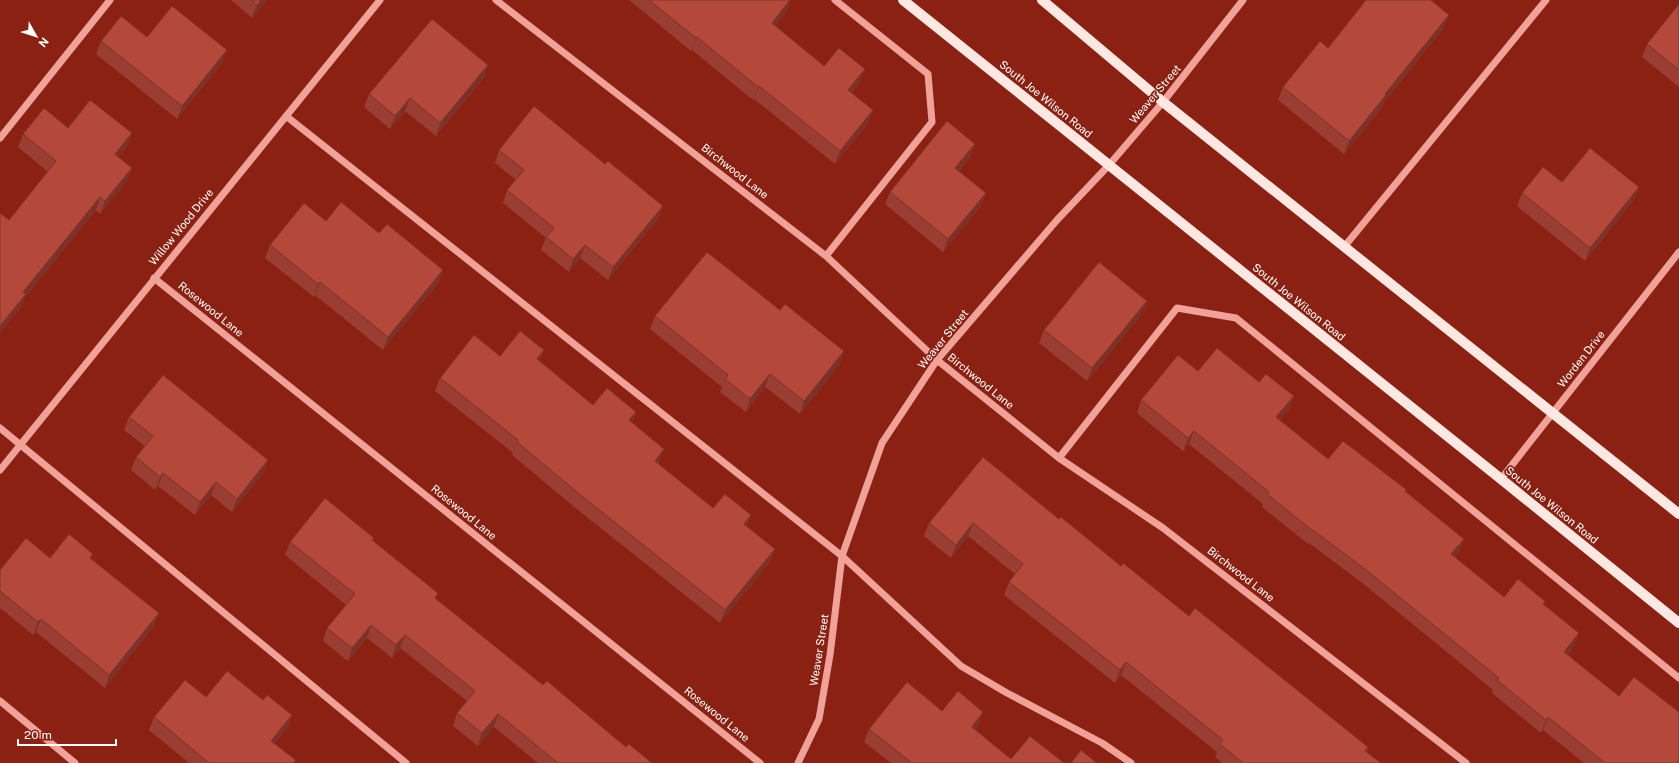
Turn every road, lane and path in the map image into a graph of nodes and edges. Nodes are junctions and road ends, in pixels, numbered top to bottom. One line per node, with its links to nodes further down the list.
1 (110, 0): 11 (street)
2 (380, 0): 10 (street, Willow Wood Drive)
3 (496, 0): 15 (street, Birchwood Lane)
4 (835, 0): 15 (street)
5 (903, 0): 12 (main road, South Joe Wilson Road)
6 (1042, 0): 9 (main road)
7 (1243, 0): 9 (street, Weaver Street)
8 (1546, 0): 13 (street)
9 (1164, 102): 12 (street, Weaver Street); 13 (main road)
10 (286, 116): 16 (street, Willow Wood Drive); 25 (street)
11 (0, 138)
12 (1109, 165): 17 (street, Weaver Street); 23 (main road, South Joe Wilson Road)
13 (1344, 247): 18 (main road)
14 (1679, 252): 18 (street, Worden Drive)
15 (826, 256): 17 (street, Birchwood Lane)
16 (154, 278): 20 (street, Willow Wood Drive); 31 (street, Rosewood Lane)
17 (937, 360): 21 (street, Birchwood Lane); 25 (street, Weaver Street)
18 (1552, 414): 23 (street, Worden Drive); 24 (main road)
19 (0, 428): 20 (street)
20 (20, 444): 22 (street, Willow Wood Drive); 30 (street)
21 (1059, 458): 27 (street); 34 (street, Birchwood Lane)
22 (0, 470)
23 (1501, 479): 26 (main road, South Joe Wilson Road)
24 (1679, 514)
25 (842, 556): 32 (street, Weaver Street); 33 (street)
26 (1679, 623)
27 (1679, 678)
28 (0, 701): 29 (street)
29 (75, 763)
30 (406, 763)
31 (760, 763)
32 (798, 763)
33 (1131, 763)
34 (1466, 763)

